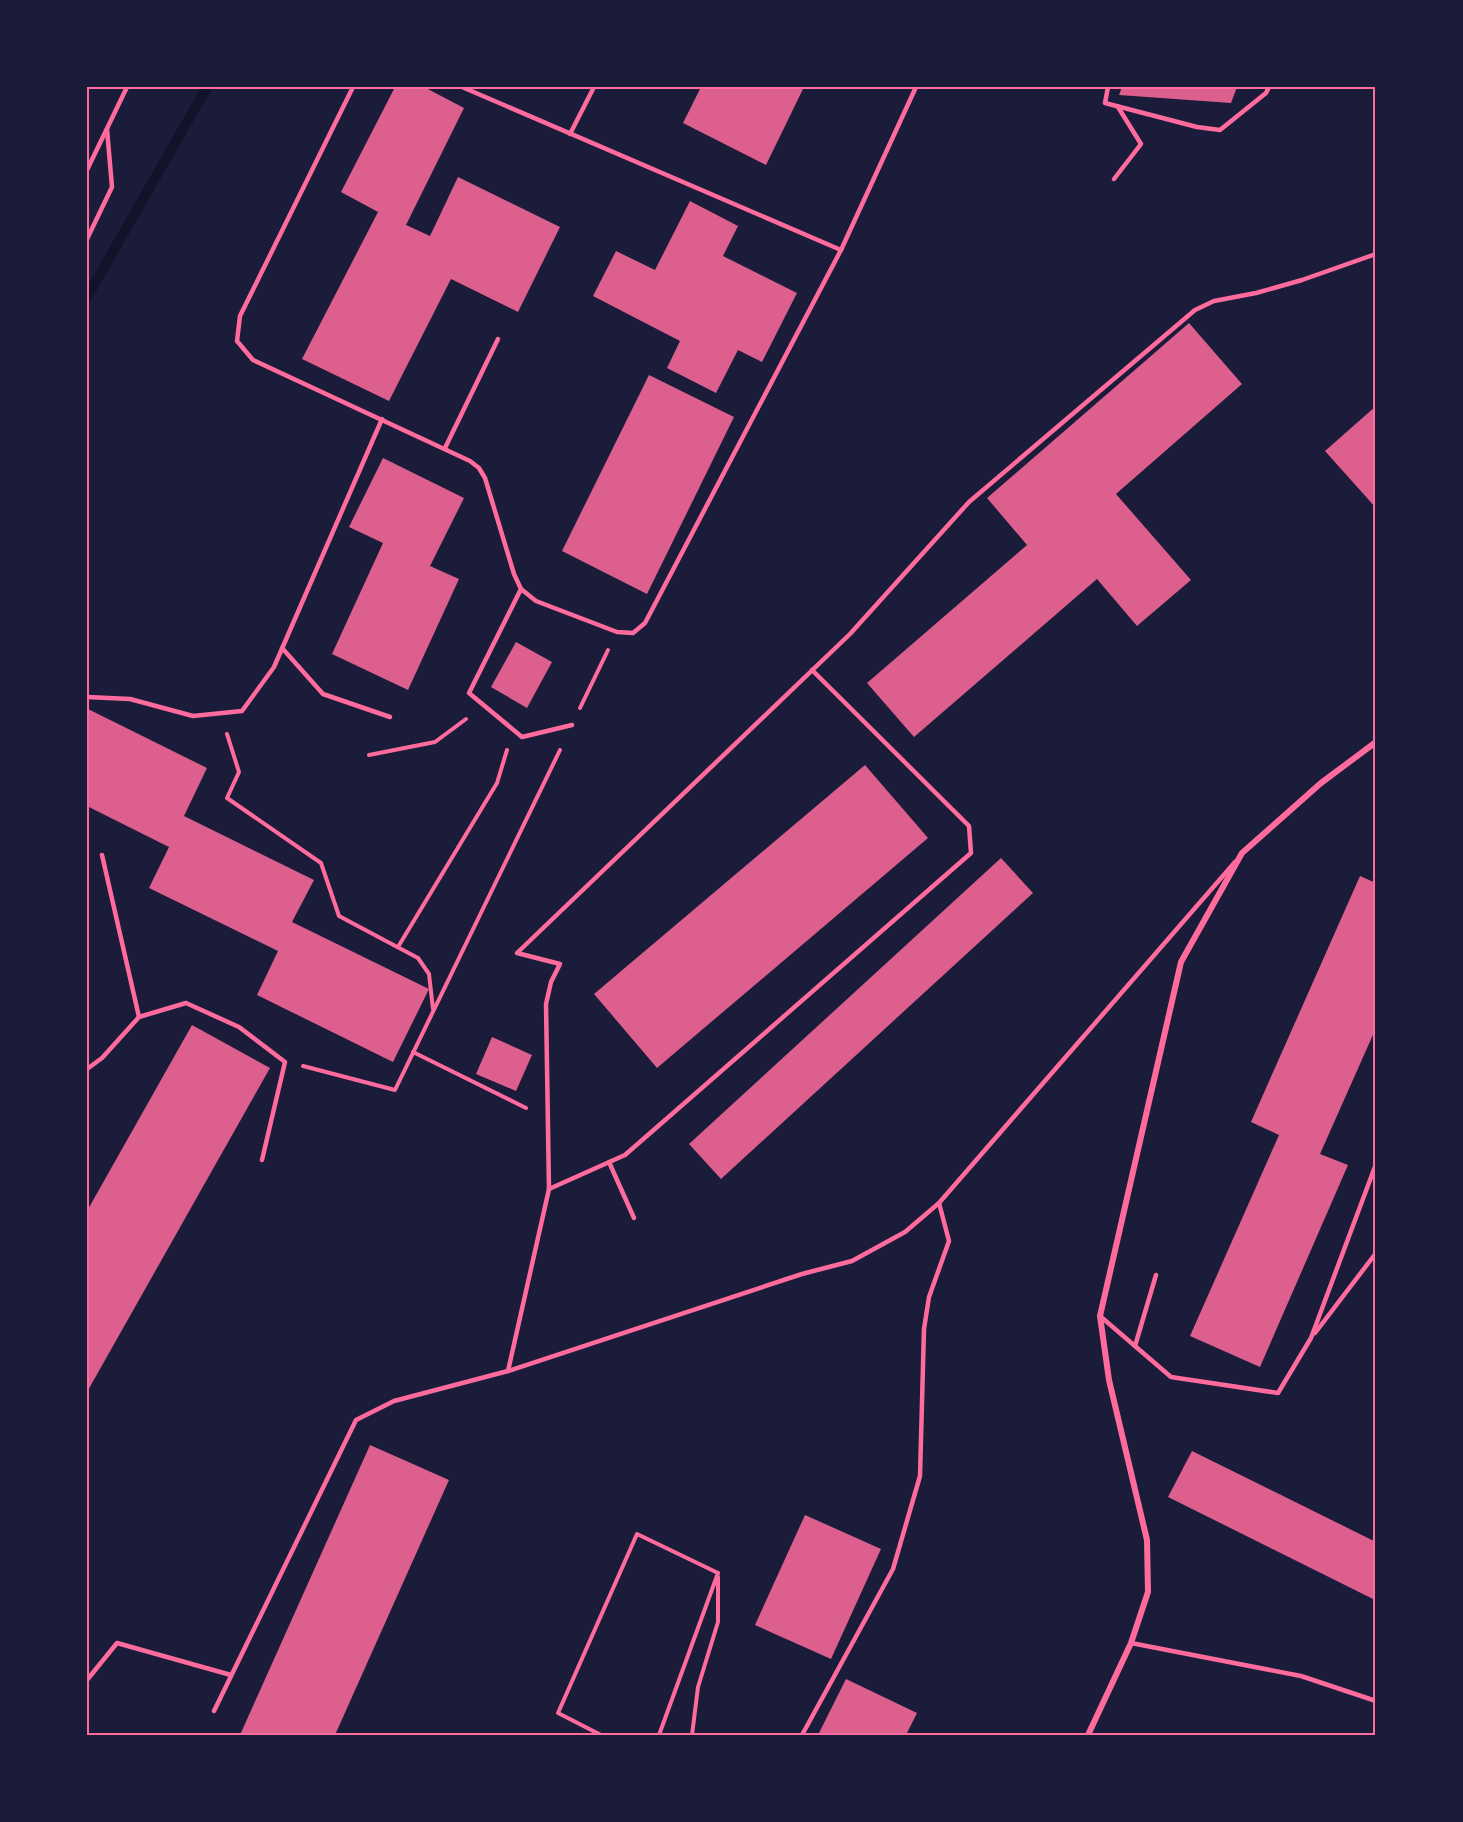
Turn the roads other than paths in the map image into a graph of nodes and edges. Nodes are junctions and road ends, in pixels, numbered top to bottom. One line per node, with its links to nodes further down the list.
1 (127, 87): 9 (lane)
2 (353, 87): 17 (lane)
3 (462, 87): 10 (lane)
4 (594, 87): 10 (lane)
5 (916, 87): 14 (lane)
6 (1107, 87): 8 (lane)
7 (1269, 87): 8 (lane)
8 (1118, 106): 12 (lane)
9 (107, 129): 11 (lane); 13 (lane)
10 (570, 134): 14 (lane)
11 (87, 170)
12 (1114, 179)
13 (87, 239)
14 (841, 250): 19 (lane)
15 (1376, 254): 21 (lane)
16 (498, 339): 18 (lane)
17 (382, 419): 18 (lane); 20 (lane)
18 (445, 448): 19 (lane)
19 (521, 589): 24 (lane)
20 (282, 648): 22 (lane); 23 (lane)
21 (813, 670): 31 (lane); 33 (lane)
22 (87, 697)
23 (390, 717)
24 (572, 725)
25 (1376, 742): 26 (street)
26 (1242, 853): 34 (lane); 38 (street)
27 (102, 855): 28 (lane)
28 (139, 1017): 29 (lane); 30 (lane)
29 (87, 1069)
30 (262, 1160)
31 (609, 1162): 33 (lane); 35 (lane)
32 (1376, 1164): 39 (lane)
33 (549, 1188): 41 (lane)
34 (939, 1203): 41 (lane); 47 (lane)
35 (634, 1218)
36 (1376, 1253): 39 (lane)
37 (1156, 1275): 40 (lane)
38 (1100, 1316): 40 (lane); 42 (street)
39 (1311, 1338): 40 (lane)
40 (1135, 1346)
41 (508, 1371): 43 (lane)
42 (1131, 1643): 45 (lane); 48 (street)
43 (231, 1675): 44 (lane); 46 (lane)
44 (87, 1680)
45 (1376, 1701)
46 (213, 1711)
47 (802, 1735)
48 (1088, 1735)

